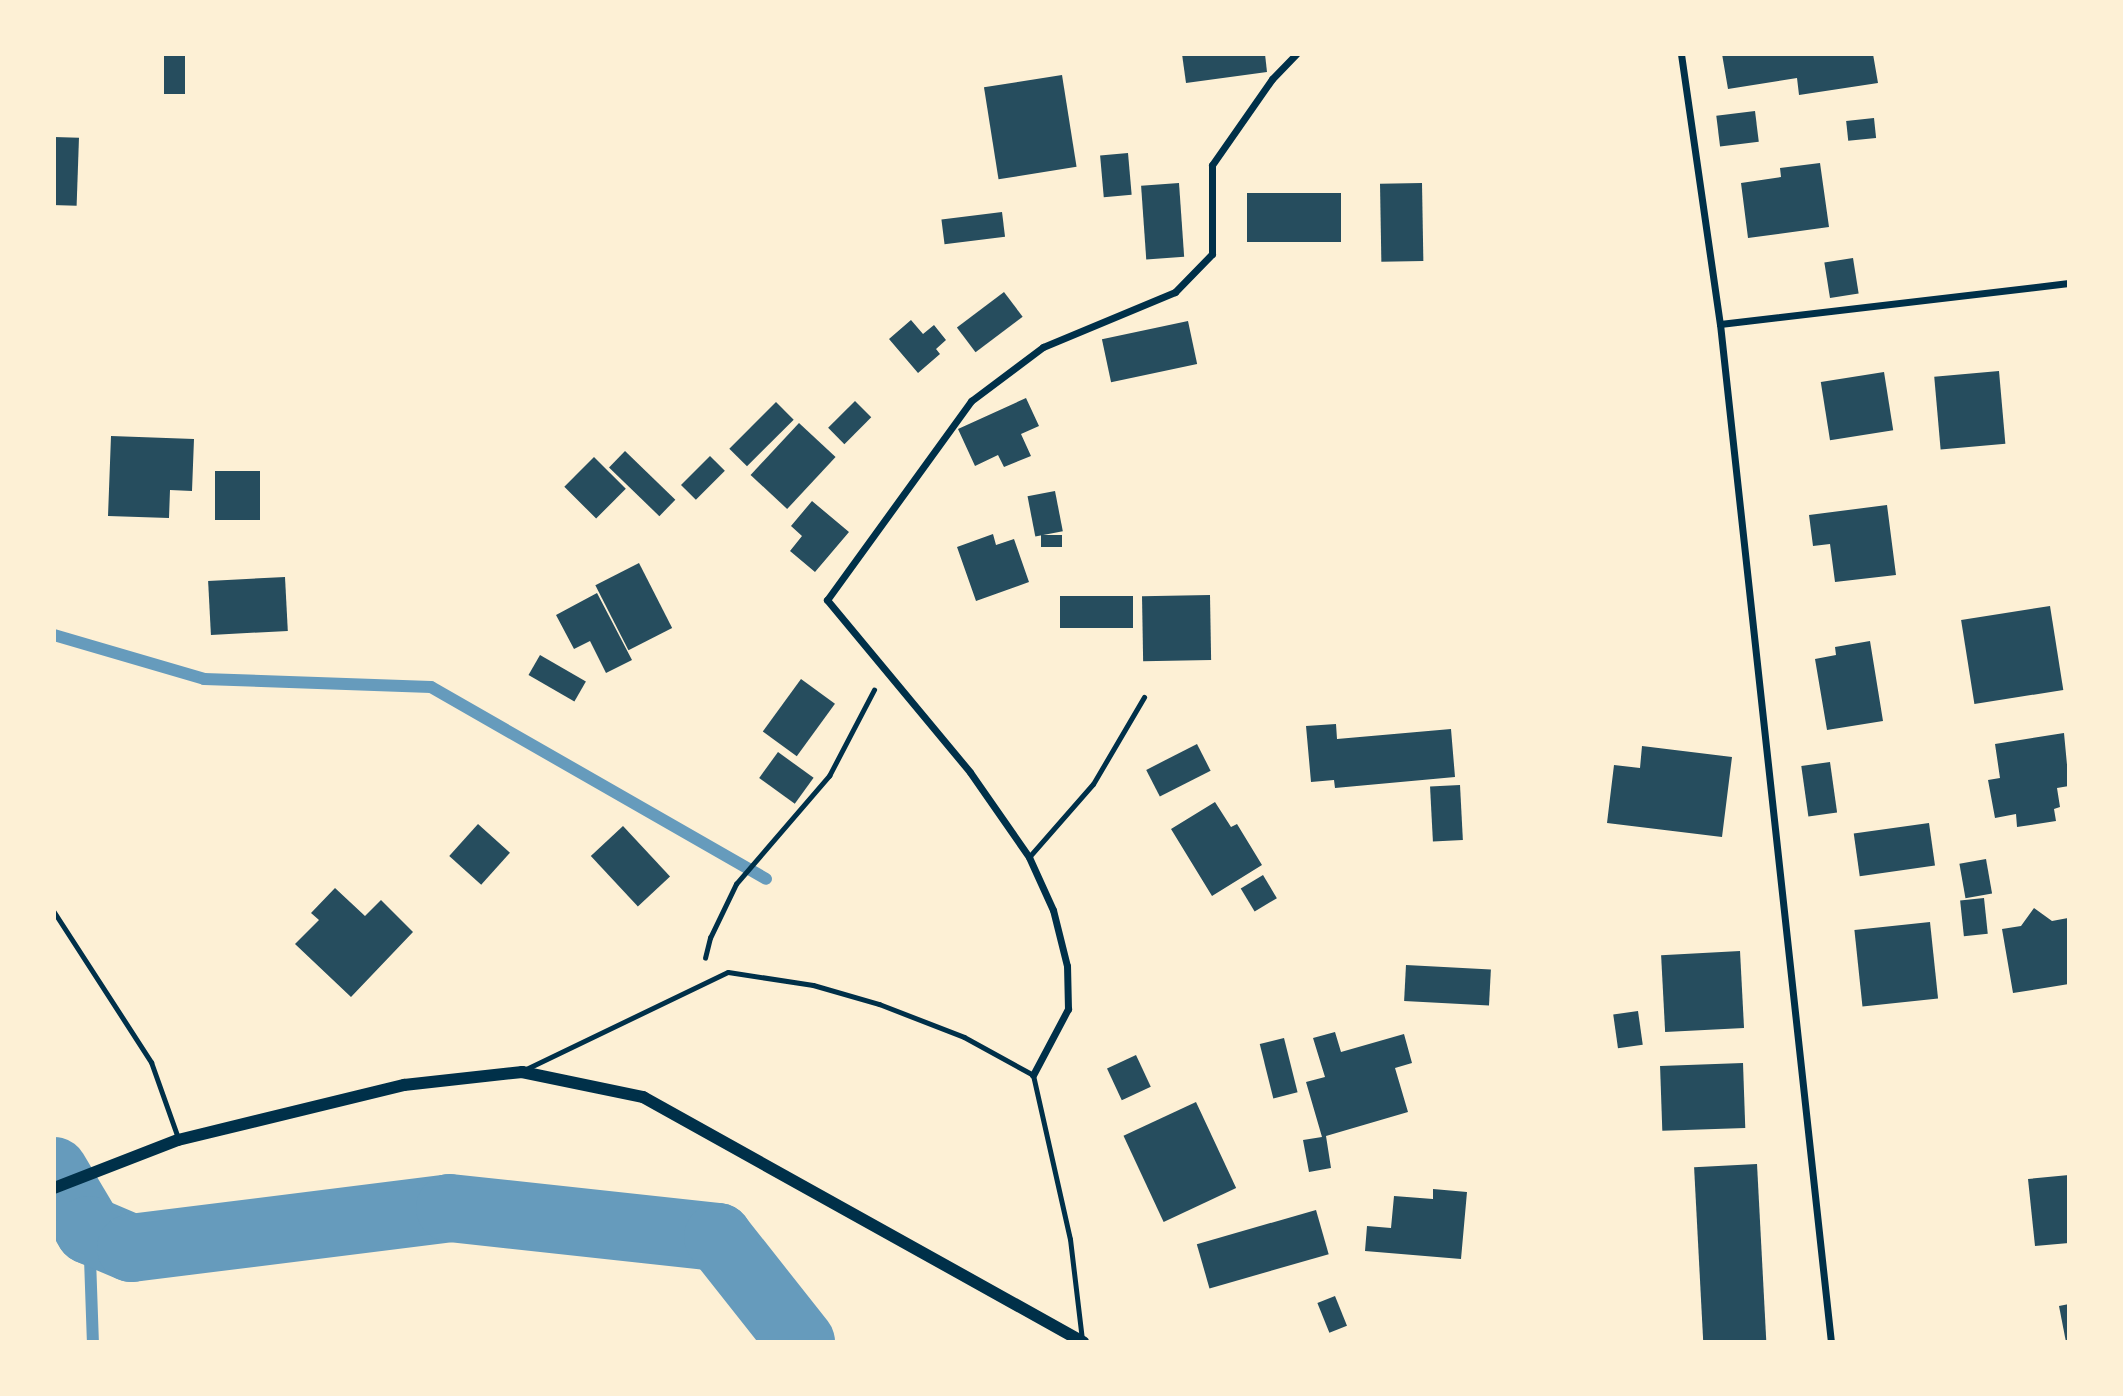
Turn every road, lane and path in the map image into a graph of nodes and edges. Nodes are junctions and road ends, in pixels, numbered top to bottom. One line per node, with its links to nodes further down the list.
1 (1296, 54): 5 (street)
2 (1681, 54): 4 (street)
3 (2069, 283): 4 (street)
4 (1720, 324): 15 (street)
5 (884, 673): 7 (street); 9 (path)
6 (1144, 696): 7 (lane)
7 (1030, 857): 11 (street)
8 (54, 912): 12 (lane)
9 (700, 983): 10 (lane); 11 (lane)
10 (522, 1072): 12 (street); 14 (street)
11 (1033, 1075): 14 (lane)
12 (178, 1140): 13 (street)
13 (54, 1188)
14 (1082, 1342)
15 (1831, 1342)

